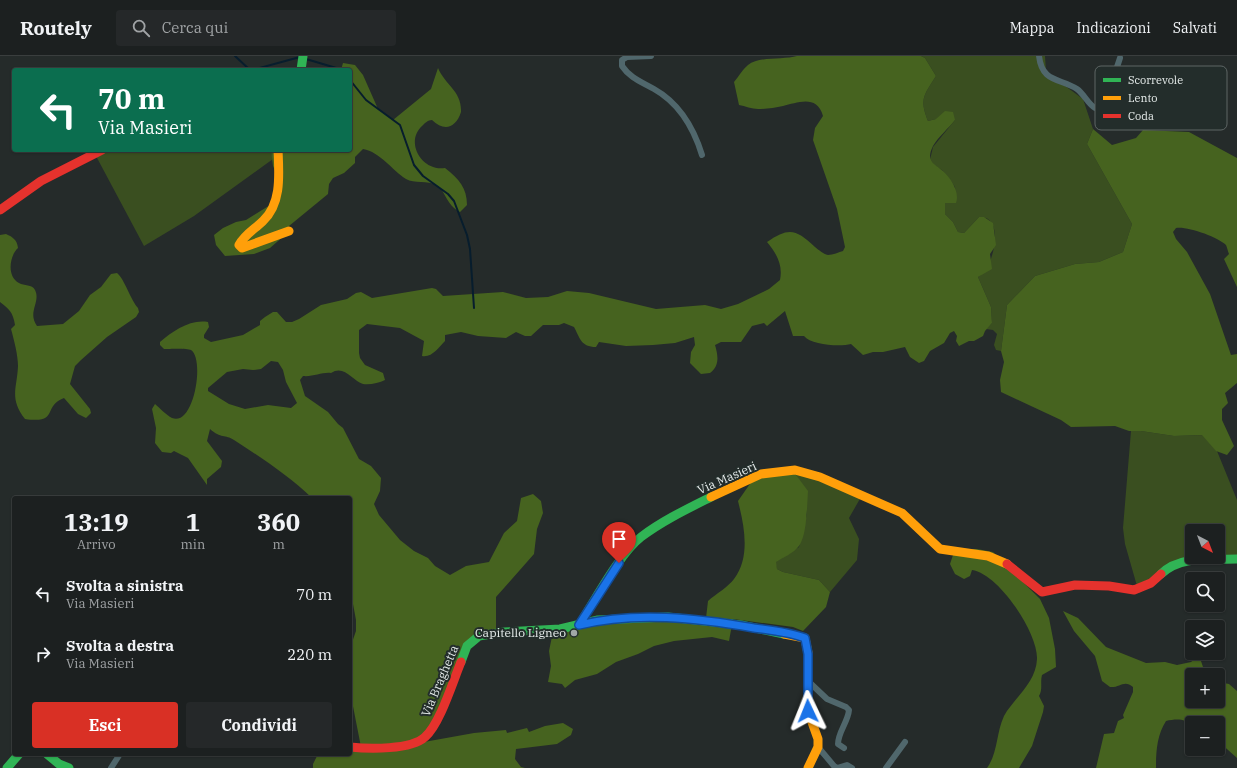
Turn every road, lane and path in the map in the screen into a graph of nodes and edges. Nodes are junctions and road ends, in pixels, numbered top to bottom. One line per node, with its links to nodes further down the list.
1 (303, 56): 6 (street)
2 (650, 56): 10 (street)
3 (1039, 56): 7 (street)
4 (1120, 58): 5 (street)
5 (1117, 66)
6 (301, 68)
7 (1095, 108)
8 (98, 152): 11 (street)
9 (278, 152): 12 (street)
10 (702, 155)
11 (0, 210)
12 (289, 231)
13 (1237, 559): 14 (street, Via Masieri)
14 (579, 625): 15 (street); 18 (street, Via Braghetta)
15 (808, 681): 17 (street); 19 (street)
16 (905, 742): 28 (street)
17 (818, 747): 26 (street); 27 (street)
18 (352, 748)
19 (844, 748)
20 (17, 756): 23 (street)
21 (49, 756): 24 (street)
22 (119, 756): 25 (street)
23 (7, 768)
24 (69, 768)
25 (111, 768)
26 (808, 768)
27 (852, 768)
28 (886, 768)

